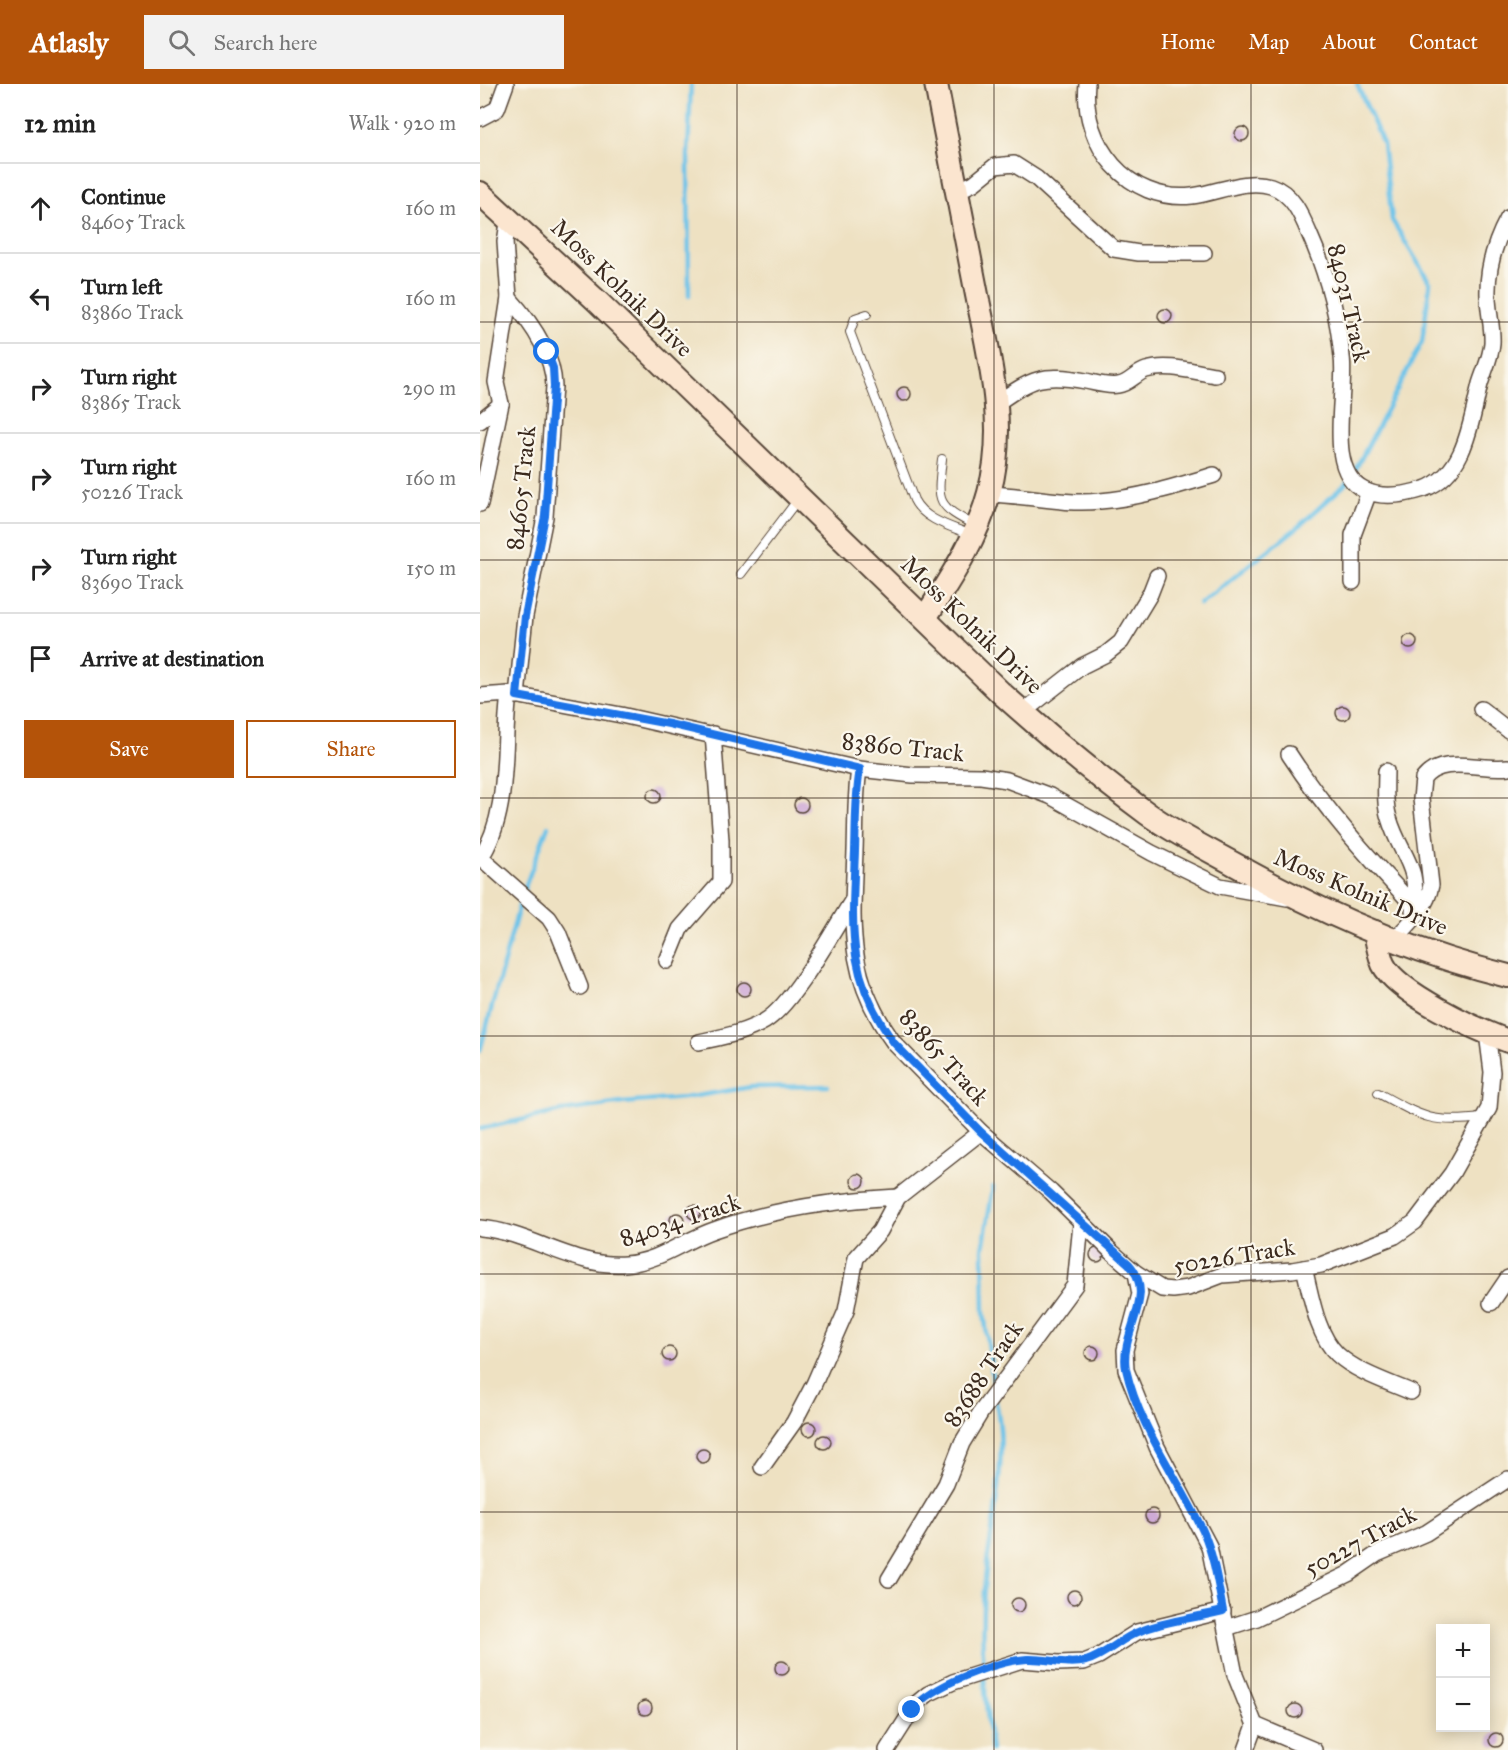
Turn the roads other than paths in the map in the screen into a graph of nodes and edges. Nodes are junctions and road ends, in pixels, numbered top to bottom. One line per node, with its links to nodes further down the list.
1 (506, 84): 4 (street)
2 (936, 84): 5 (main road)
3 (1087, 84): 18 (street, 84031 Track)
4 (480, 118)
5 (957, 191): 9 (street); 13 (main road)
6 (483, 200): 7 (main road, Moss Kolnik Drive)
7 (509, 218): 10 (street); 20 (main road, Moss Kolnik Drive)
8 (1508, 218): 18 (street)
9 (1204, 253)
10 (509, 298): 14 (street); 27 (street, 84605 Track)
11 (867, 314): 22 (lane)
12 (1215, 375): 13 (street)
13 (997, 403): 19 (main road)
14 (501, 404): 15 (street); 21 (street)
15 (480, 421)
16 (942, 459): 22 (lane)
17 (1214, 476): 19 (street)
18 (1369, 492): 25 (street)
19 (989, 494): 22 (main road)
20 (800, 497): 23 (lane); 26 (main road, Moss Kolnik Drive)
21 (480, 504)
22 (975, 531): 26 (main road)
23 (741, 574)
24 (1157, 576): 30 (street)
25 (1353, 582)
26 (925, 618): 30 (main road, Moss Kolnik Drive)
27 (513, 695): 28 (street, 83860 Track); 32 (street, 83860 Track); 37 (street, 84605 Track)
28 (480, 696)
29 (1480, 709): 31 (street)
30 (1023, 712): 38 (main road, Moss Kolnik Drive)
31 (1508, 730)
32 (713, 734): 35 (street, 83860 Track); 43 (street)
33 (1289, 754): 40 (street)
34 (1508, 767): 41 (street)
35 (860, 769): 38 (street, 83860 Track); 39 (street, 83865 Track)
36 (1386, 771): 40 (street)
37 (481, 858): 45 (street)
38 (1302, 899): 42 (main road, Moss Kolnik Drive)
39 (853, 900): 47 (street); 50 (street, 83865 Track)
40 (1414, 906): 41 (street)
41 (1411, 922): 42 (street)
42 (1385, 936): 44 (main road, Moss Kolnik Drive); 46 (main road)
43 (666, 960)
44 (1508, 976)
45 (580, 987)
46 (1497, 1037): 49 (street, 50226 Track)
47 (699, 1042)
48 (1378, 1093): 49 (lane)
49 (1484, 1118): 54 (street, 50226 Track)
50 (981, 1132): 51 (street); 52 (street, 83865 Track)
51 (898, 1197): 53 (street, 84034 Track); 59 (street)
52 (1081, 1224): 55 (street, 83865 Track); 61 (street, 83688 Track)
53 (480, 1228)
54 (1304, 1268): 55 (street, 50226 Track); 58 (street)
55 (1137, 1273): 62 (street)
56 (1508, 1278): 57 (street)
57 (1491, 1303)
58 (1411, 1392)
59 (762, 1467)
60 (1508, 1479): 63 (street, 50227 Track)
61 (889, 1579)
62 (1223, 1611): 63 (street); 65 (street)
63 (1226, 1628): 64 (street)
64 (1255, 1725): 66 (street); 67 (street)
65 (887, 1750)
66 (1246, 1750)
67 (1314, 1750)

